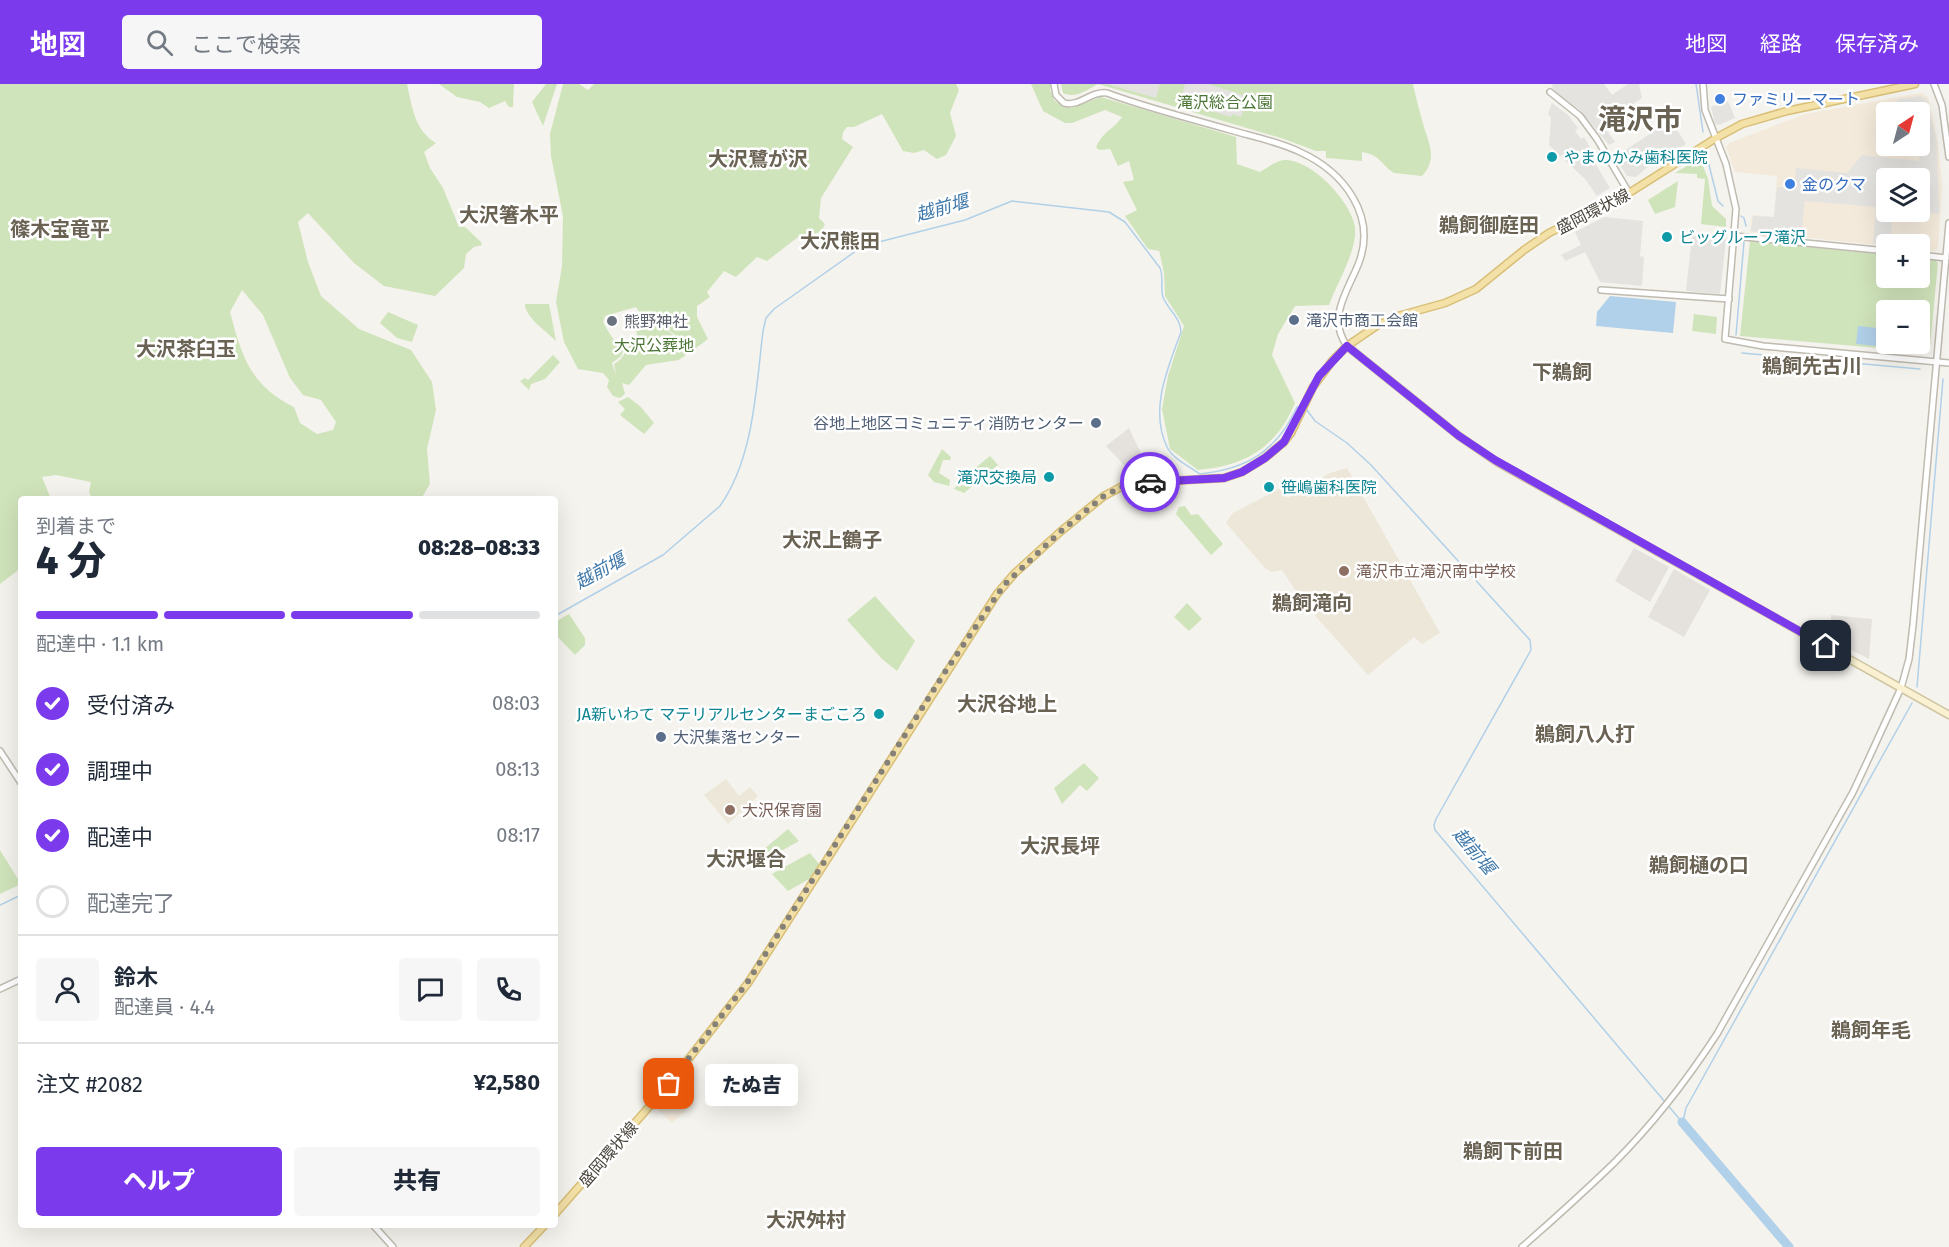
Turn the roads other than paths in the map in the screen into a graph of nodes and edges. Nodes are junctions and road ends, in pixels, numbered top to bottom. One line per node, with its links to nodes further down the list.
1 (1054, 84): 16 (street)
2 (1704, 84): 6 (street)
3 (1915, 84): 6 (main road, 盛岡環状線)
4 (1934, 84): 7 (street)
5 (1550, 92): 8 (street)
6 (1716, 138): 8 (main road, 盛岡環状線); 10 (street)
7 (1949, 157)
8 (1629, 193): 16 (main road, 盛岡環状線)
9 (1949, 223): 13 (street)
10 (1735, 236): 11 (street); 15 (street)
11 (1876, 250)
12 (1930, 256): 13 (street)
13 (1946, 258): 17 (street)
14 (1602, 290): 15 (street)
15 (1729, 299): 17 (street)
16 (1347, 346): 19 (main road); 25 (main road, 盛岡環状線)
17 (1937, 361): 18 (street); 19 (street)
18 (1949, 363)
19 (1901, 688): 20 (main road); 30 (street)
20 (1949, 715)
21 (0, 751): 22 (street)
22 (18, 778)
23 (18, 980): 24 (street)
24 (0, 989)
25 (558, 1211)
26 (376, 1228): 28 (street)
27 (542, 1228): 29 (main road)
28 (393, 1247)
29 (524, 1247)
30 (1522, 1247)

